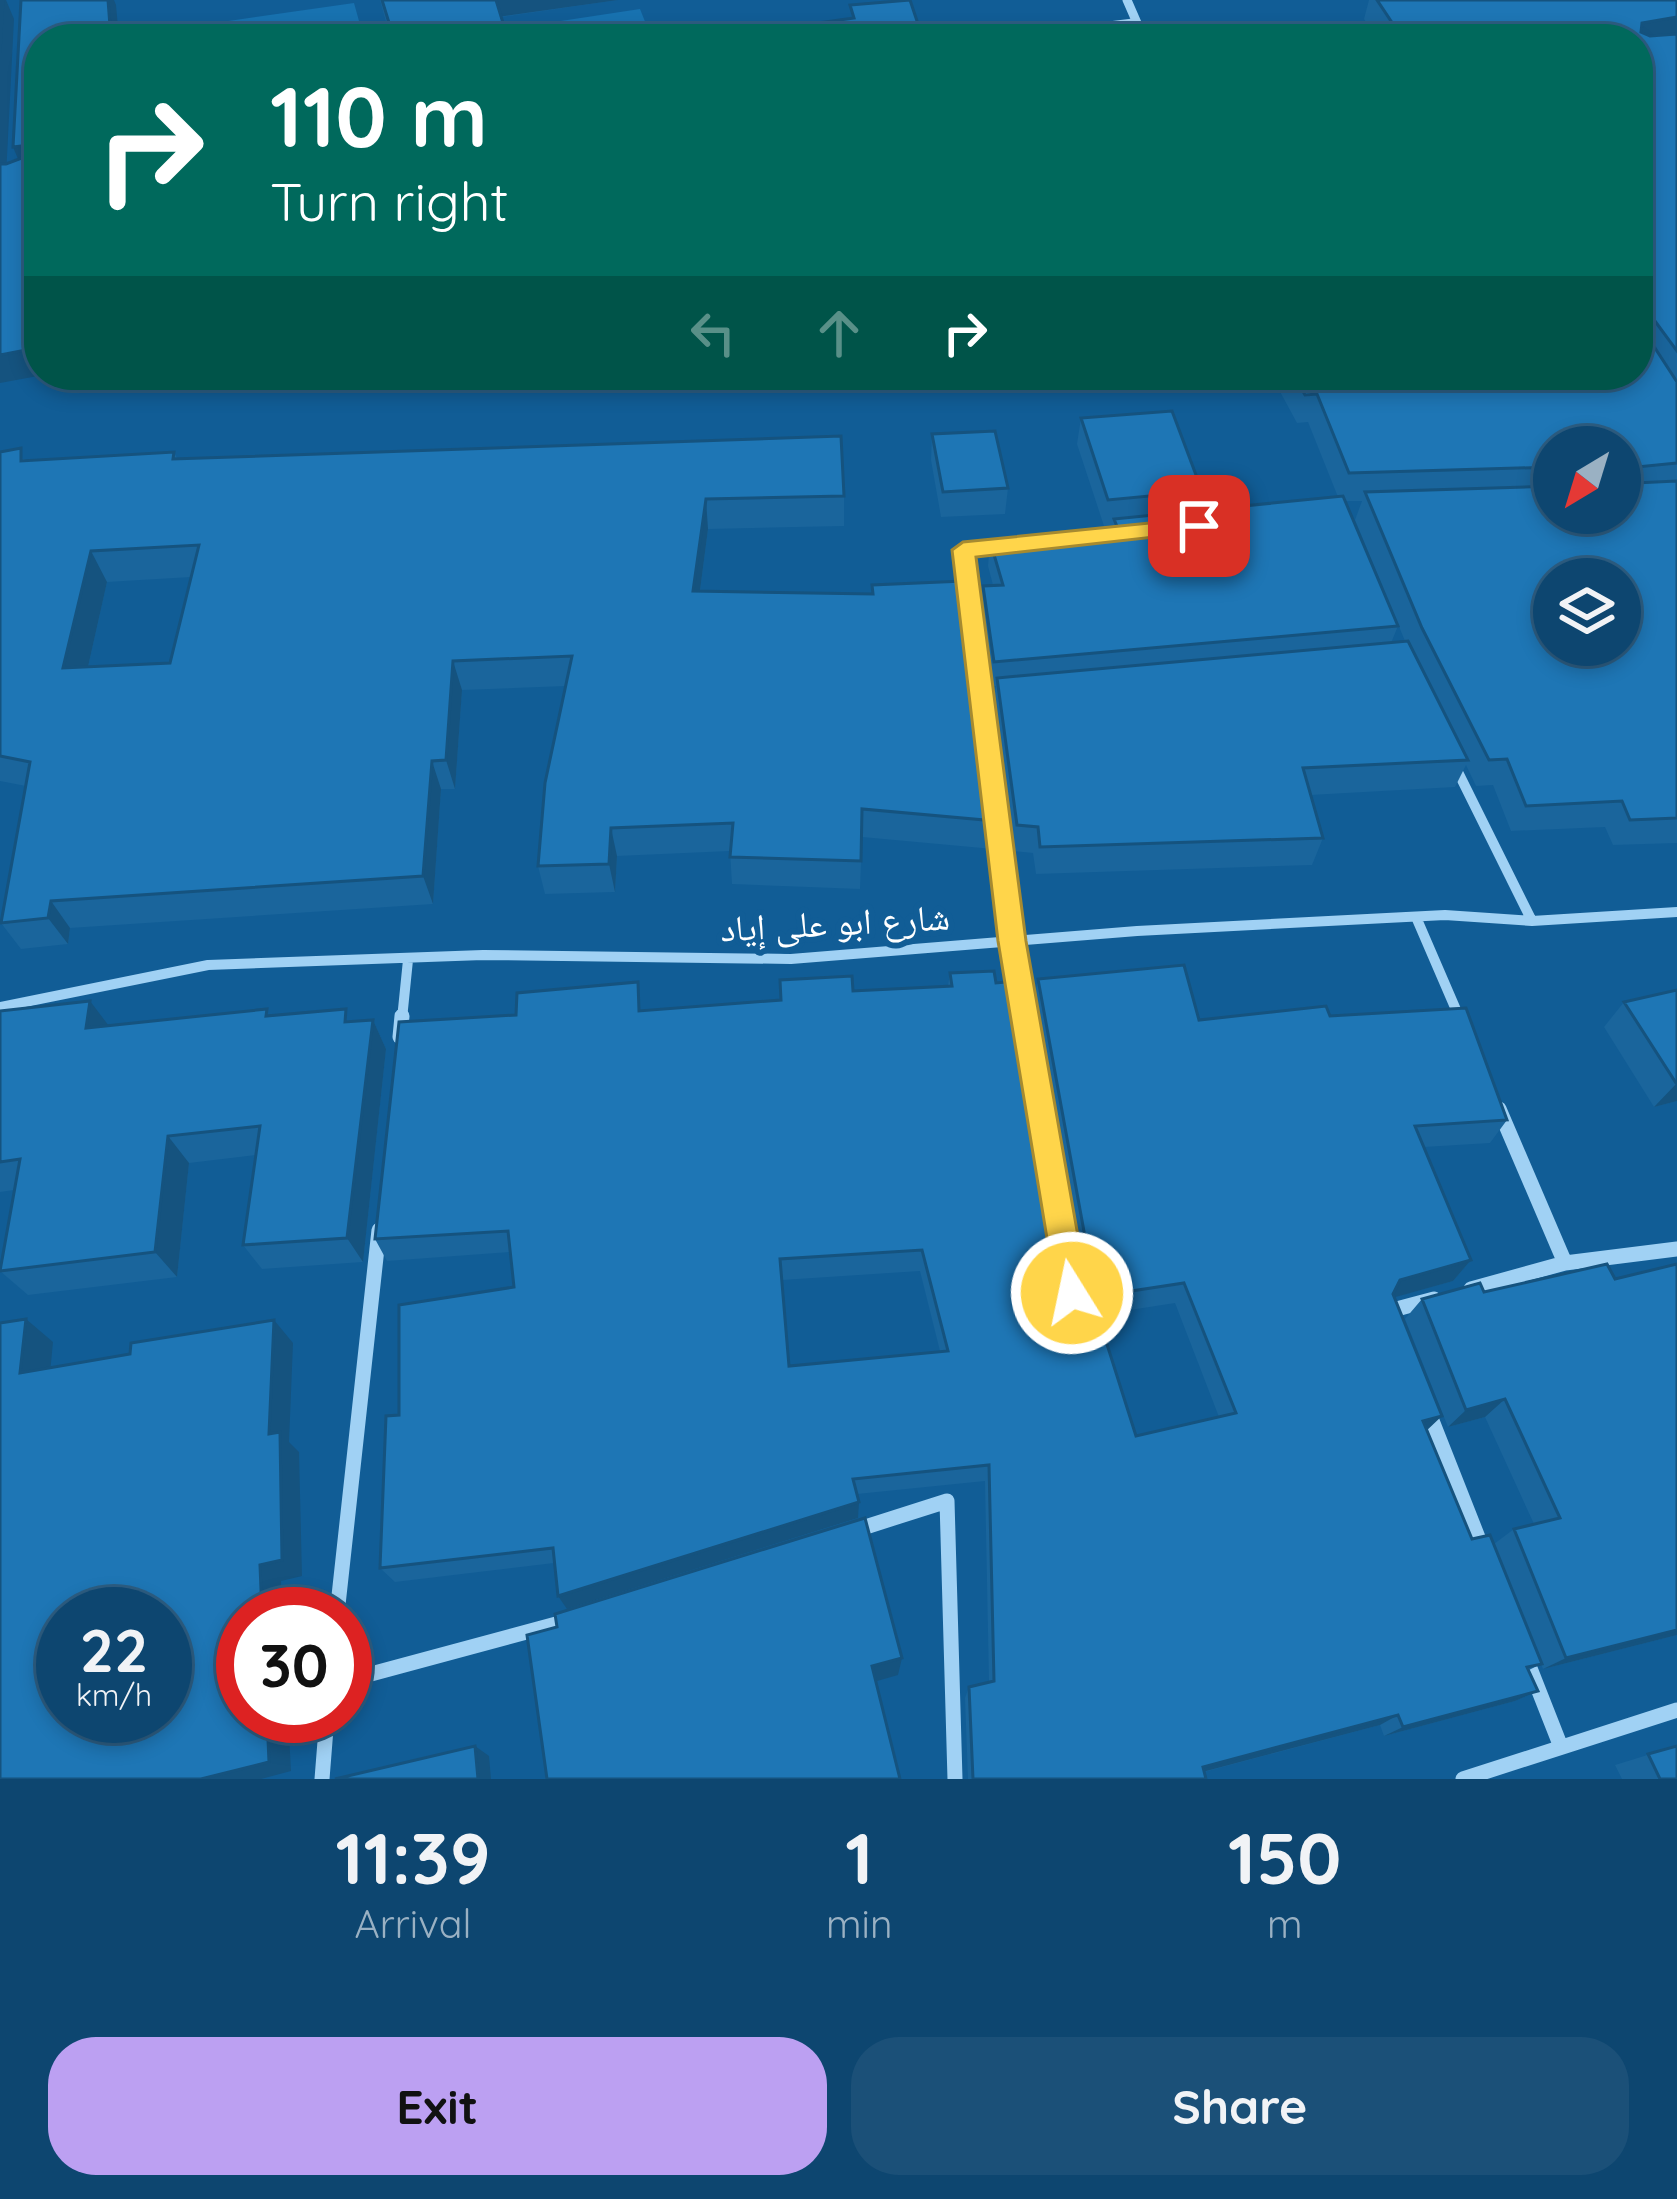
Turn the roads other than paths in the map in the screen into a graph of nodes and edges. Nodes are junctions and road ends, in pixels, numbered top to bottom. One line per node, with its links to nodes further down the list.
1 (1127, 0): 2 (street)
2 (1137, 21): 3 (lane); 4 (street)
3 (1113, 24)
4 (1138, 24)
5 (1011, 545): 7 (street)
6 (1007, 694): 7 (street)
7 (983, 697): 12 (street)
8 (1452, 760): 11 (street)
9 (1677, 913): 11 (street, شارع ابو على إياد)
10 (1416, 917): 11 (street, شارع ابو على إياد); 12 (street, شارع ابو على إياد); 15 (street)
11 (1532, 921)
12 (1012, 941): 13 (street, شارع ابو على إياد); 21 (street)
13 (408, 960): 14 (street, شارع ابو على إياد); 16 (street)
14 (0, 1007)
15 (1463, 1025)
16 (398, 1054)
17 (1491, 1090): 20 (street)
18 (380, 1217): 26 (street)
19 (1677, 1249): 20 (street)
20 (1565, 1263): 22 (street)
21 (1072, 1293)
22 (1397, 1333)
23 (1423, 1398): 25 (street)
24 (834, 1538): 34 (street)
25 (1492, 1572)
26 (340, 1587)
27 (587, 1616): 29 (street)
28 (1518, 1638): 32 (street)
29 (372, 1674)
30 (1677, 1710): 32 (street)
31 (325, 1743): 33 (street)
32 (1561, 1747): 35 (street)
33 (322, 1779)
34 (956, 1779)
35 (1463, 1779)

